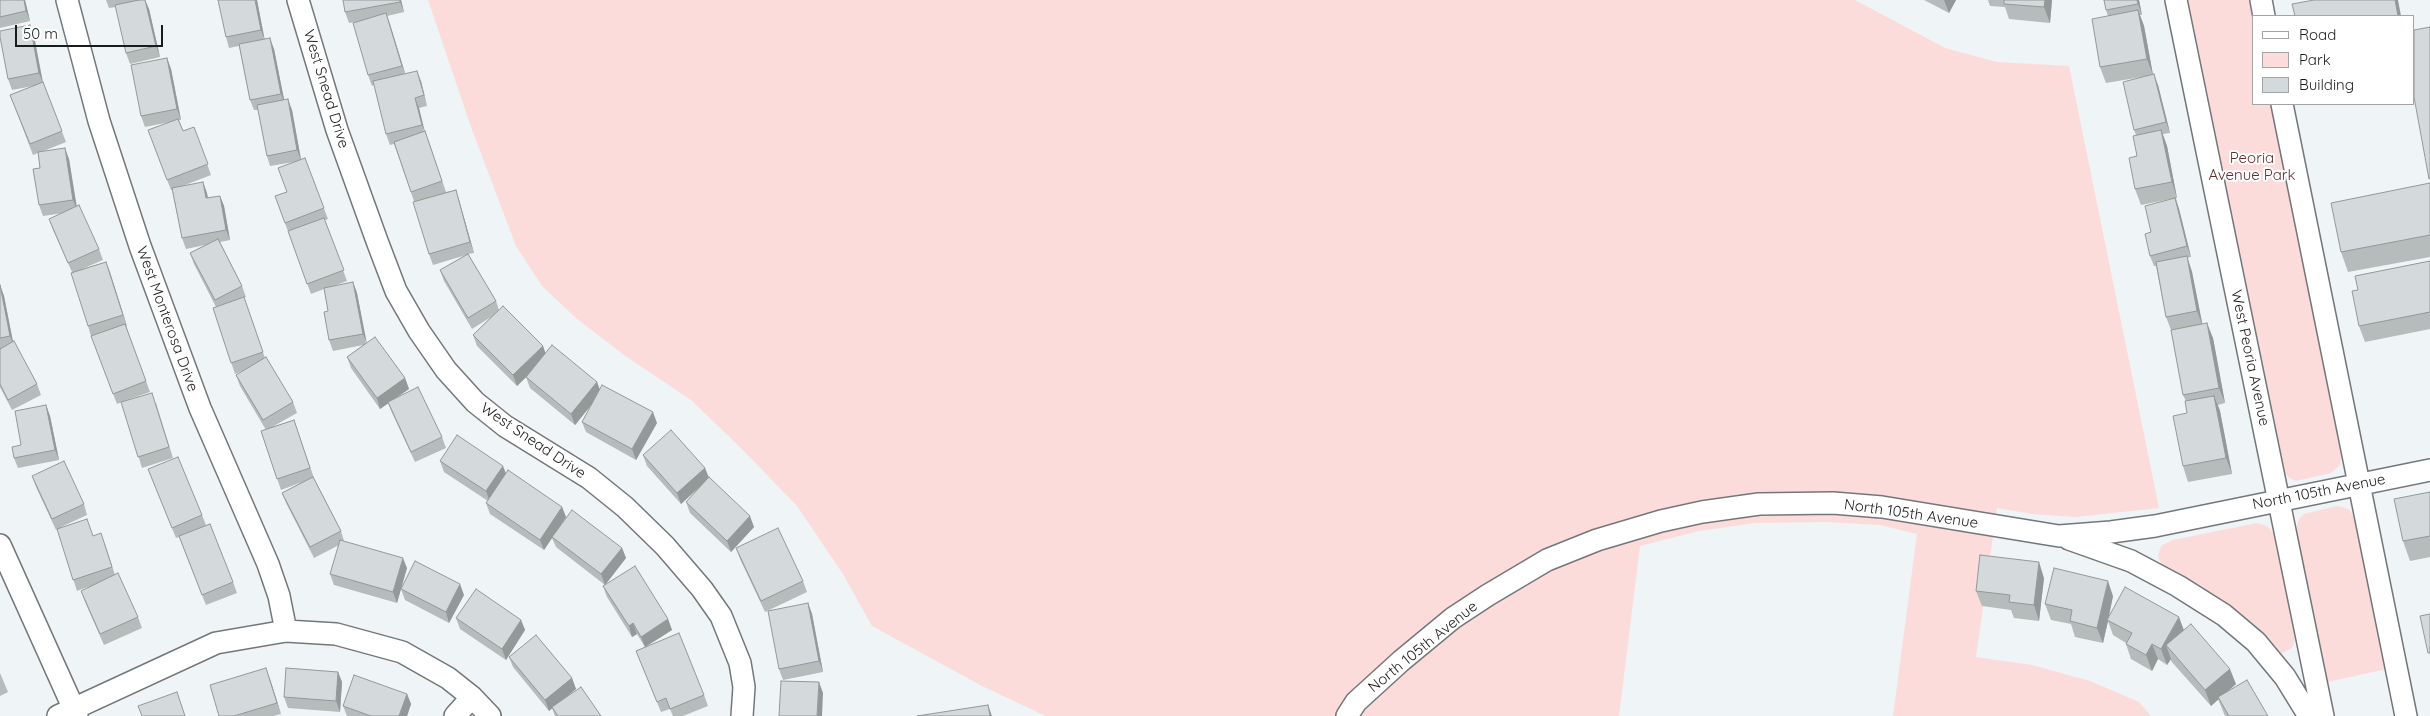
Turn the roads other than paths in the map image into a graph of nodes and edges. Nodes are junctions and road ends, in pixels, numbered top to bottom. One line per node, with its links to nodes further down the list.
1 (67, 0): 12 (street, West Monterosa Drive)
2 (298, 0): 17 (street, West Snead Drive)
3 (2176, 0): 9 (street, West Peoria Avenue)
4 (2261, 0): 5 (street)
5 (2264, 15)
6 (2282, 105): 8 (street)
7 (2430, 470): 8 (street, North 105th Avenue)
8 (2358, 484): 9 (street, North 105th Avenue); 21 (street)
9 (2279, 499): 10 (street, North 105th Avenue); 20 (street, West Peoria Avenue)
10 (2059, 536): 18 (street, North 105th Avenue); 19 (street, North 105th Avenue)
11 (0, 545): 14 (street)
12 (286, 631): 13 (street); 14 (street)
13 (472, 697): 15 (street); 16 (street)
14 (70, 714)
15 (455, 716)
16 (490, 716)
17 (742, 716)
18 (1347, 716)
19 (2309, 716)
20 (2323, 716)
21 (2406, 716)

